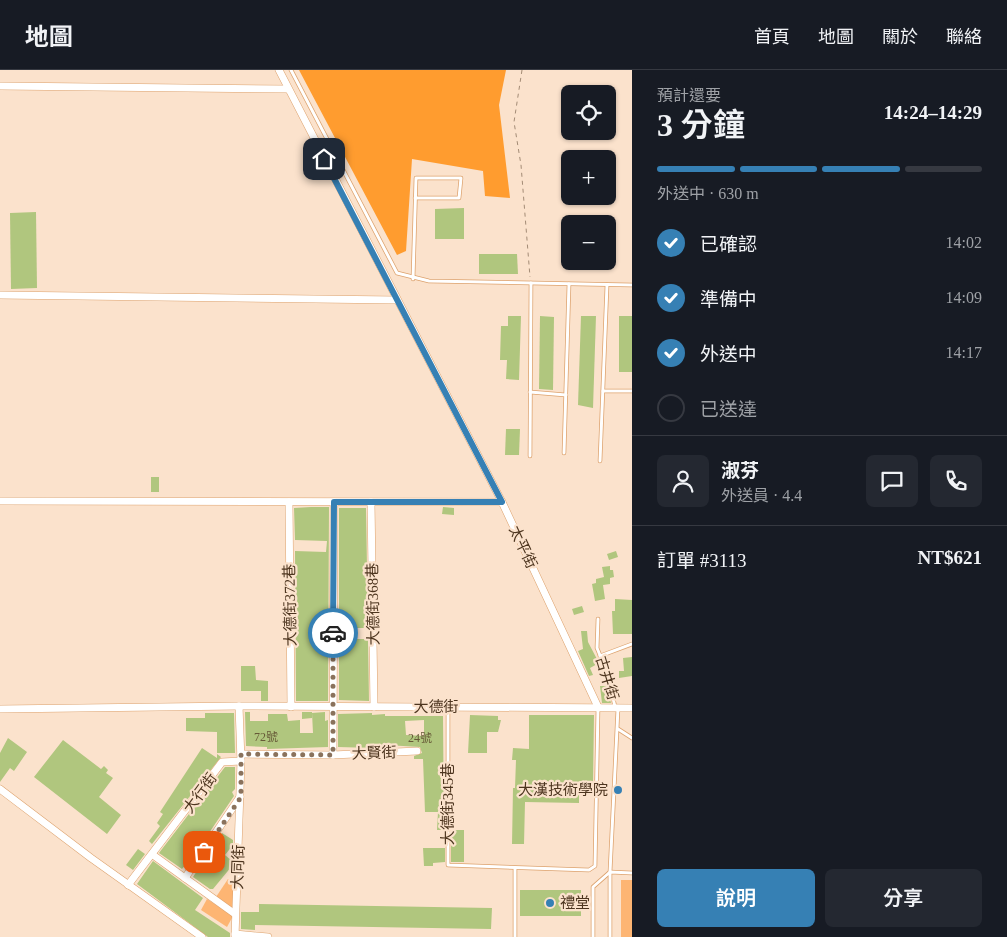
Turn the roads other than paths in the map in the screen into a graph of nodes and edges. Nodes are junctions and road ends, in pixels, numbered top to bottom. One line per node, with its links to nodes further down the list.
1 (279, 70): 4 (street, 太平街)
2 (291, 70): 6 (lane)
3 (0, 86): 4 (street)
4 (288, 89): 12 (street, 太平街)
5 (415, 198): 5 (lane); 6 (lane)
6 (413, 279): 7 (lane)
7 (531, 283): 8 (lane); 15 (lane)
8 (569, 284): 9 (lane); 16 (lane)
9 (607, 285): 10 (lane); 13 (lane)
10 (632, 285)
11 (0, 295): 12 (street)
12 (396, 300): 24 (street, 太平街)
13 (603, 391): 14 (lane); 19 (lane)
14 (632, 391)
15 (530, 392): 16 (lane); 18 (lane)
16 (566, 395): 17 (lane)
17 (564, 453)
18 (530, 456)
19 (600, 462)
20 (0, 501): 21 (street)
21 (289, 502): 22 (street); 29 (street, 大德街372巷)
22 (334, 502): 23 (street); 30 (street)
23 (371, 502): 24 (street); 31 (street, 大德街368巷)
24 (502, 502): 33 (street, 太平街)
25 (598, 619): 27 (lane, 古井街)
26 (632, 644): 27 (lane)
27 (600, 656): 34 (lane, 古井街)
28 (239, 706): 29 (street, 大德街); 36 (street, 大德街); 41 (street, 大同街)
29 (291, 707): 30 (street, 大德街)
30 (332, 707): 31 (street, 大德街); 40 (street)
31 (374, 707): 32 (street, 大德街)
32 (448, 707): 33 (street, 大德街); 45 (lane, 大德街345巷)
33 (598, 707): 34 (street, 大德街); 45 (lane)
34 (617, 708): 35 (street, 大德街); 37 (lane, 古井街)
35 (632, 708)
36 (0, 709)
37 (618, 730): 38 (lane); 46 (lane, 古井街)
38 (632, 738)
39 (416, 751): 40 (street, 大賢街)
40 (333, 755): 41 (street, 大賢街)
41 (241, 757): 43 (street, 大同街); 44 (street, 大行街)
42 (0, 789): 49 (street)
43 (241, 797): 48 (street); 50 (street, 大同街)
44 (153, 855): 48 (street); 49 (street, 大行街)
45 (515, 869): 54 (lane)
46 (610, 872): 47 (lane); 55 (lane); 56 (lane, 古井街)
47 (632, 872)
48 (185, 878): 50 (street)
49 (128, 885): 52 (street)
50 (236, 914): 51 (street, 大同街)
51 (235, 936): 53 (street)
52 (202, 937)
53 (268, 937)
54 (516, 937)
55 (593, 937)
56 (610, 937)

